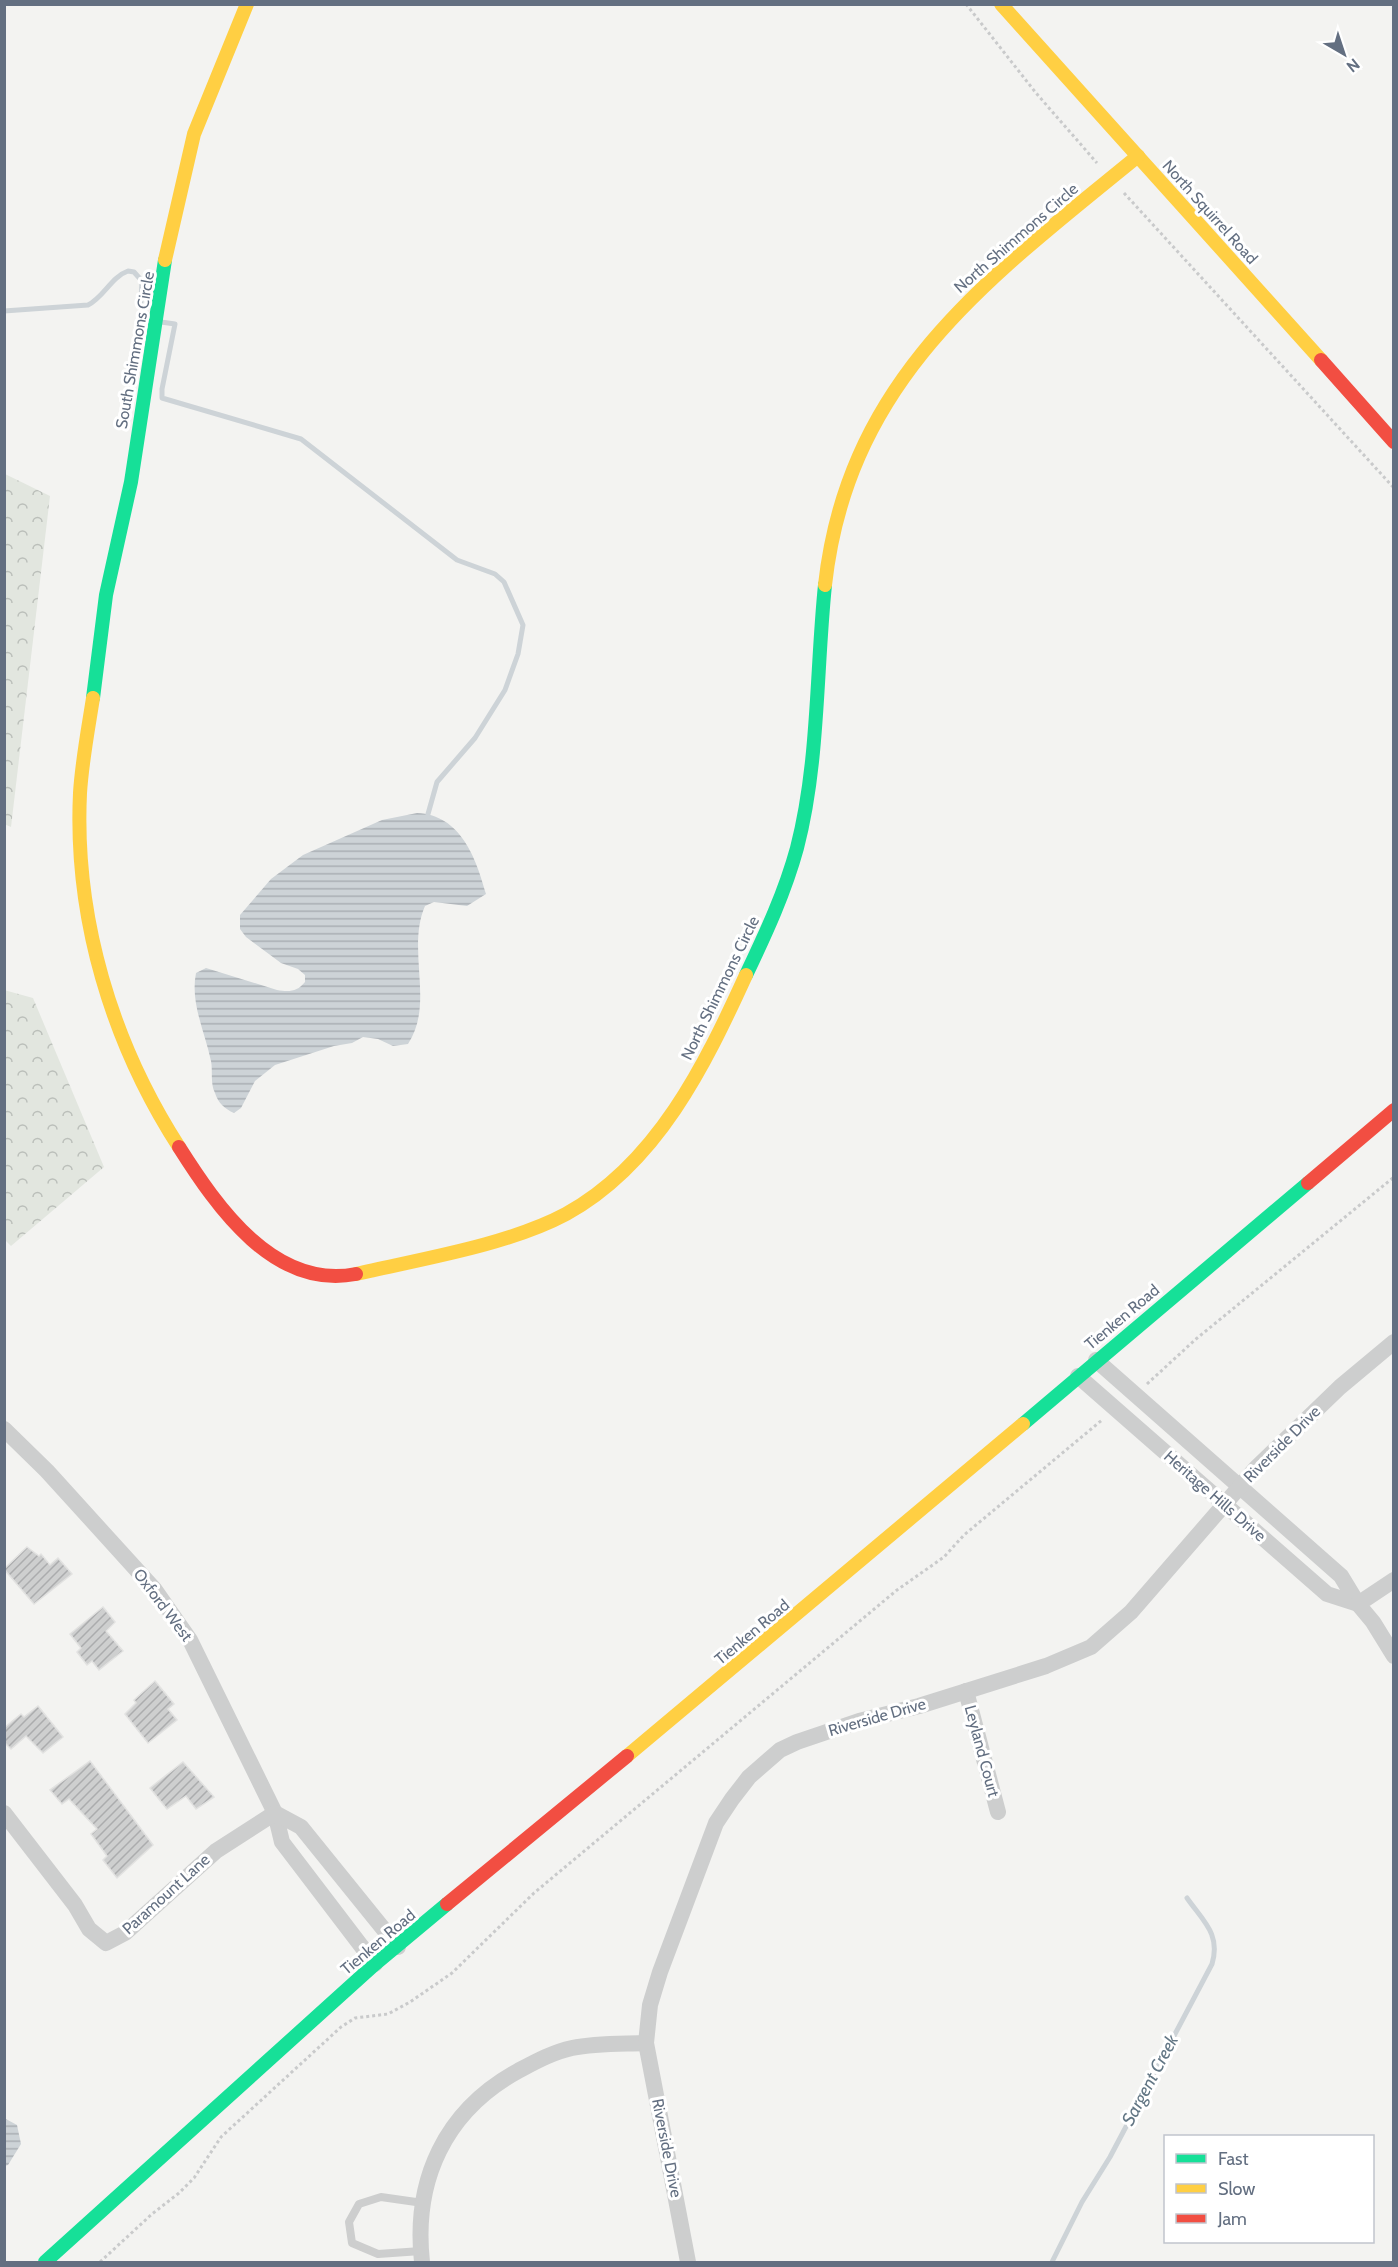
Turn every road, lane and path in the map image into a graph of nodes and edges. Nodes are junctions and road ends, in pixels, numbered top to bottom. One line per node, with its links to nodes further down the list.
1 (247, 4): 9 (street, South Shimmons Circle)
2 (966, 4): 5 (path)
3 (1001, 4): 4 (street, North Squirrel Road)
4 (1138, 156): 7 (street, North Squirrel Road); 9 (street, North Shimmons Circle)
5 (1102, 168)
6 (1119, 187): 8 (path)
7 (1394, 442)
8 (1394, 488)
9 (90, 711)
10 (1394, 1110): 13 (street, Tienken Road)
11 (1394, 1177): 15 (path)
12 (1394, 1341): 18 (street, Riverside Drive)
13 (1096, 1360): 14 (street, Tienken Road); 15 (street, Heritage Hills Drive)
14 (1078, 1376): 16 (street, Heritage Hills Drive); 27 (street, Tienken Road)
15 (1135, 1394): 18 (street, Heritage Hills Drive)
16 (1116, 1409): 19 (street, Heritage Hills Drive); 33 (path)
17 (4, 1429): 26 (street, Oxford West)
18 (1239, 1487): 19 (street, Riverside Drive); 21 (street, Heritage Hills Drive)
19 (1224, 1504): 21 (street, Heritage Hills Drive); 23 (street, Riverside Drive)
20 (1394, 1580): 21 (street)
21 (1358, 1604): 22 (street, Heritage Hills Drive)
22 (1394, 1656)
23 (966, 1691): 24 (street, Leyland Court); 29 (street, Riverside Drive)
24 (998, 1812)
25 (4, 1813): 26 (street, Paramount Lane)
26 (275, 1813): 27 (street); 28 (street, Oxford West)
27 (398, 1947): 28 (street, Tienken Road)
28 (375, 1964): 32 (street, Tienken Road)
29 (646, 2043): 30 (street); 34 (street, Riverside Drive)
30 (423, 2203): 31 (street); 31 (lane)
31 (422, 2257)
32 (45, 2262)
33 (100, 2262)
34 (688, 2262)

